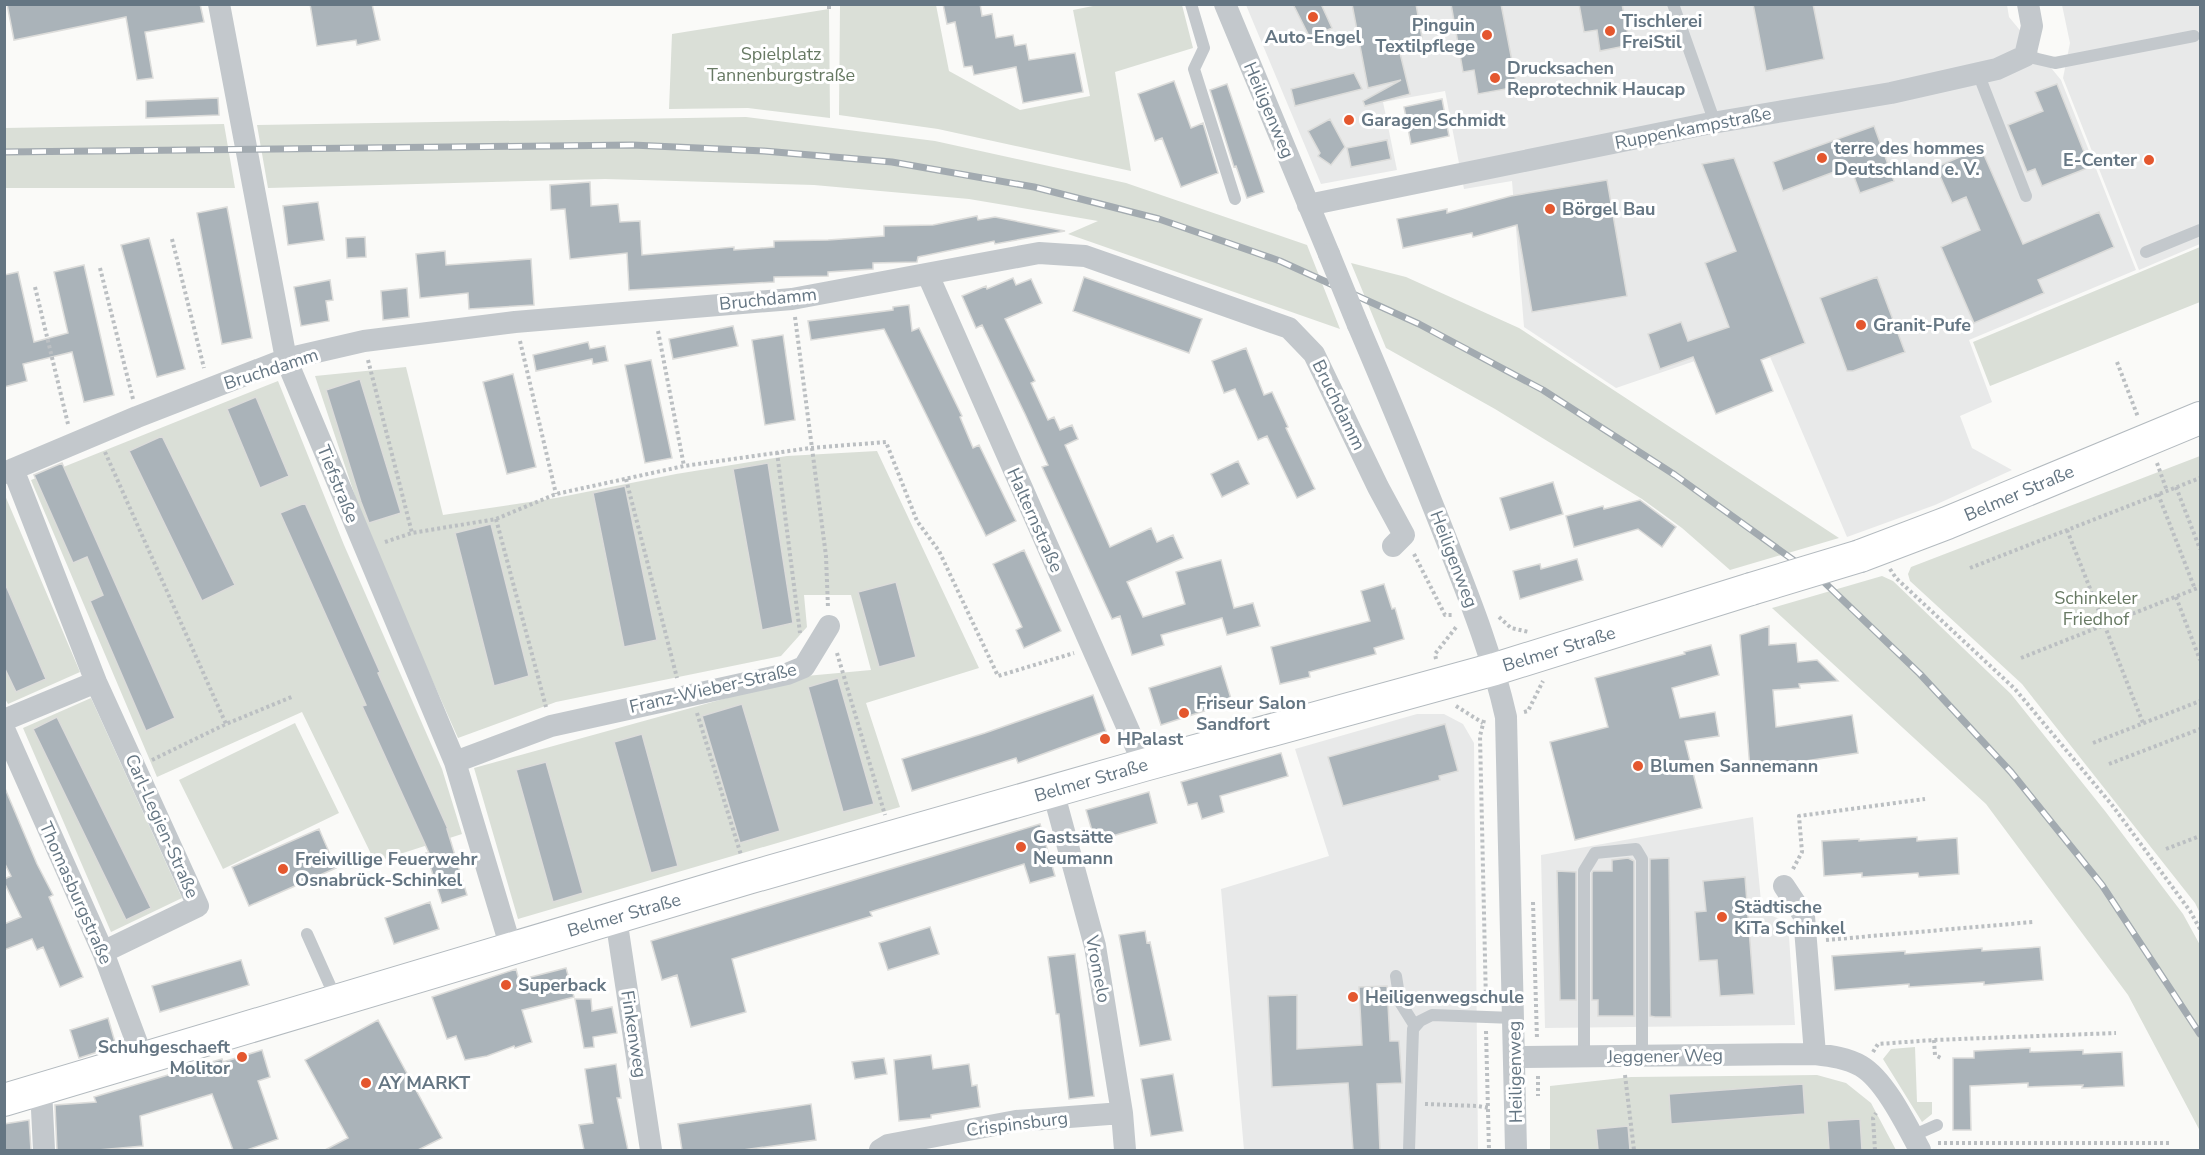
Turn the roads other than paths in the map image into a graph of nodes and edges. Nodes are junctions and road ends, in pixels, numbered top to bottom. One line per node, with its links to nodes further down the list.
1 (219, 4): 16 (street, Tiefstraße)
2 (1191, 4): 11 (lane)
3 (1225, 4): 12 (street, Heiligenweg)
4 (1673, 4): 9 (lane)
5 (2028, 4): 7 (street)
6 (2194, 36): 7 (lane)
7 (2025, 56): 8 (street, Ruppenkampstraße)
8 (1978, 73): 9 (street, Ruppenkampstraße); 10 (lane)
9 (1715, 123): 12 (street, Ruppenkampstraße)
10 (2026, 196)
11 (1235, 199)
12 (1308, 205): 21 (street, Heiligenweg, bridge)
13 (2200, 230): 14 (lane)
14 (2146, 252)
15 (928, 275): 16 (street, Bruchdamm); 19 (street, Bruchdamm); 26 (street, Halternstraße)
16 (286, 359): 18 (street, Bruchdamm); 25 (street, Tiefstraße)
17 (2200, 418): 21 (street, Belmer Straße, bridge)
18 (9, 471): 22 (street, Carl-Legien-Straße)
19 (1398, 540)
20 (829, 626): 25 (street, Franz-Wieber-Straße)
21 (1495, 669): 26 (street, Belmer Straße); 35 (street, Heiligenweg)
22 (96, 682): 23 (street); 32 (street, Carl-Legien-Straße)
23 (4, 720)
24 (4, 729): 32 (street, Thomasburgstraße)
25 (455, 762): 31 (street, Tiefstraße)
26 (1144, 765): 27 (street, Belmer Straße)
27 (1053, 791): 29 (street, Belmer Straße); 44 (street, Vromelo)
28 (1784, 886): 37 (street)
29 (616, 918): 31 (street, Belmer Straße); 48 (street, Finkenweg)
30 (307, 934): 34 (lane)
31 (511, 948): 34 (street, Belmer Straße)
32 (103, 952): 41 (street, Thomasburgstraße)
33 (1396, 976): 36 (lane)
34 (336, 1000): 41 (street, Belmer Straße)
35 (1514, 1018): 36 (lane); 39 (street, Heiligenweg)
36 (1415, 1026): 51 (lane)
37 (1815, 1054): 38 (street, Jeggener Weg); 46 (street, Jeggener Weg)
38 (1633, 1056): 40 (street, Jeggener Weg); 40 (lane)
39 (1515, 1057): 40 (street, Jeggener Weg); 52 (street, Heiligenweg)
40 (1584, 1057)
41 (143, 1059): 42 (street, Belmer Straße)
42 (41, 1089): 43 (street, Belmer Straße); 47 (street)
43 (4, 1100)
44 (1122, 1113): 49 (street, Crispinsburg); 50 (street, Vromelo)
45 (1937, 1125): 46 (lane)
46 (1916, 1143)
47 (44, 1150)
48 (651, 1150)
49 (880, 1150)
50 (1125, 1150)
51 (1409, 1150)
52 (1516, 1150)

